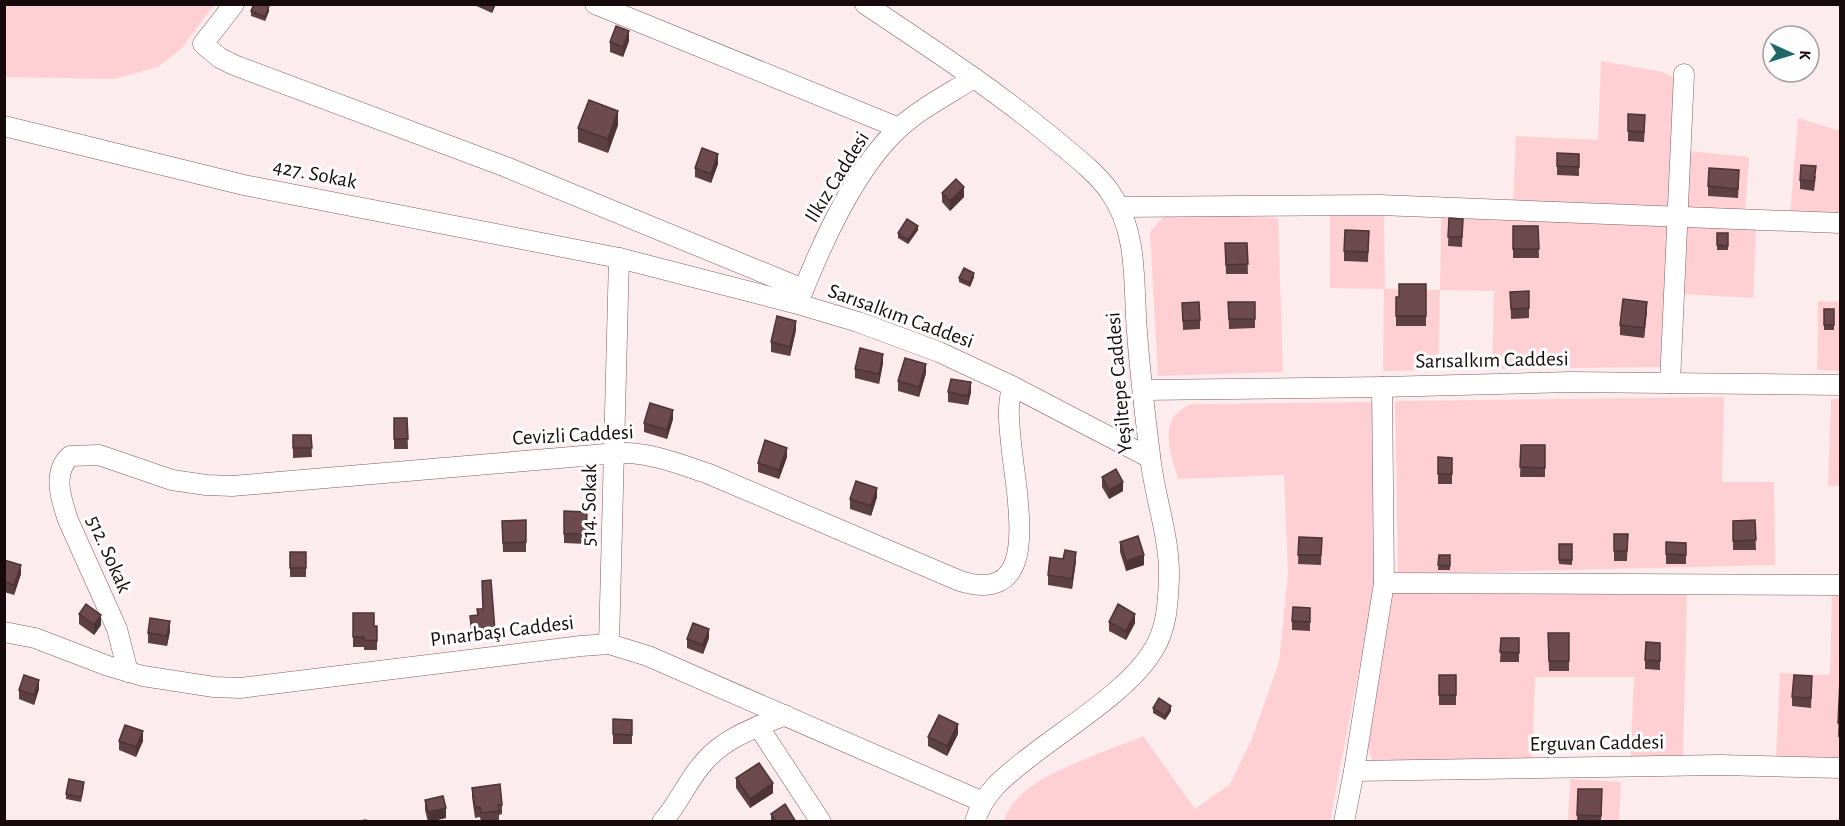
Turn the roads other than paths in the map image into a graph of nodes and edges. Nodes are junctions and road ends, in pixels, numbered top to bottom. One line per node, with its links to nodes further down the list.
1 (234, 4): 12 (street)
2 (595, 4): 7 (street)
3 (864, 4): 5 (street, Yeşiltepe Caddesi)
4 (1684, 74): 9 (street)
5 (974, 78): 7 (street, Ilkız Caddesi); 8 (street, Yeşiltepe Caddesi)
6 (4, 126): 11 (street, 427. Sokak)
7 (899, 128): 12 (street, Ilkız Caddesi)
8 (1120, 207): 9 (street); 17 (street, Yeşiltepe Caddesi)
9 (1677, 217): 10 (street); 13 (street)
10 (1840, 223)
11 (619, 258): 12 (street, Sarısalkım Caddesi); 18 (street, 514. Sokak)
12 (800, 297): 15 (street, Sarısalkım Caddesi)
13 (1670, 383): 14 (street, Sarısalkım Caddesi); 16 (street, Sarısalkım Caddesi)
14 (1840, 385)
15 (1012, 386): 18 (street, Cevizli Caddesi); 20 (street, Sarısalkım Caddesi)
16 (1382, 387): 17 (street, Sarısalkım Caddesi); 21 (street)
17 (1144, 390): 20 (street, Yeşiltepe Caddesi)
18 (614, 454): 19 (street, Cevizli Caddesi); 24 (street, 514. Sokak)
19 (70, 456): 25 (street, 512. Sokak)
20 (1150, 458): 30 (street, Yeşiltepe Caddesi)
21 (1384, 583): 22 (street); 29 (street)
22 (1840, 585)
23 (4, 632): 25 (street, Pınarbaşı Caddesi)
24 (609, 644): 25 (street, Pınarbaşı Caddesi); 26 (street, Pınarbaşı Caddesi)
25 (128, 672)
26 (785, 715): 27 (street); 30 (street, Pınarbaşı Caddesi)
27 (758, 726): 31 (street); 32 (street)
28 (1840, 768): 29 (street, Erguvan Caddesi)
29 (1354, 771): 34 (street)
30 (982, 802): 33 (street)
31 (662, 822)
32 (821, 822)
33 (975, 822)
34 (1344, 822)

